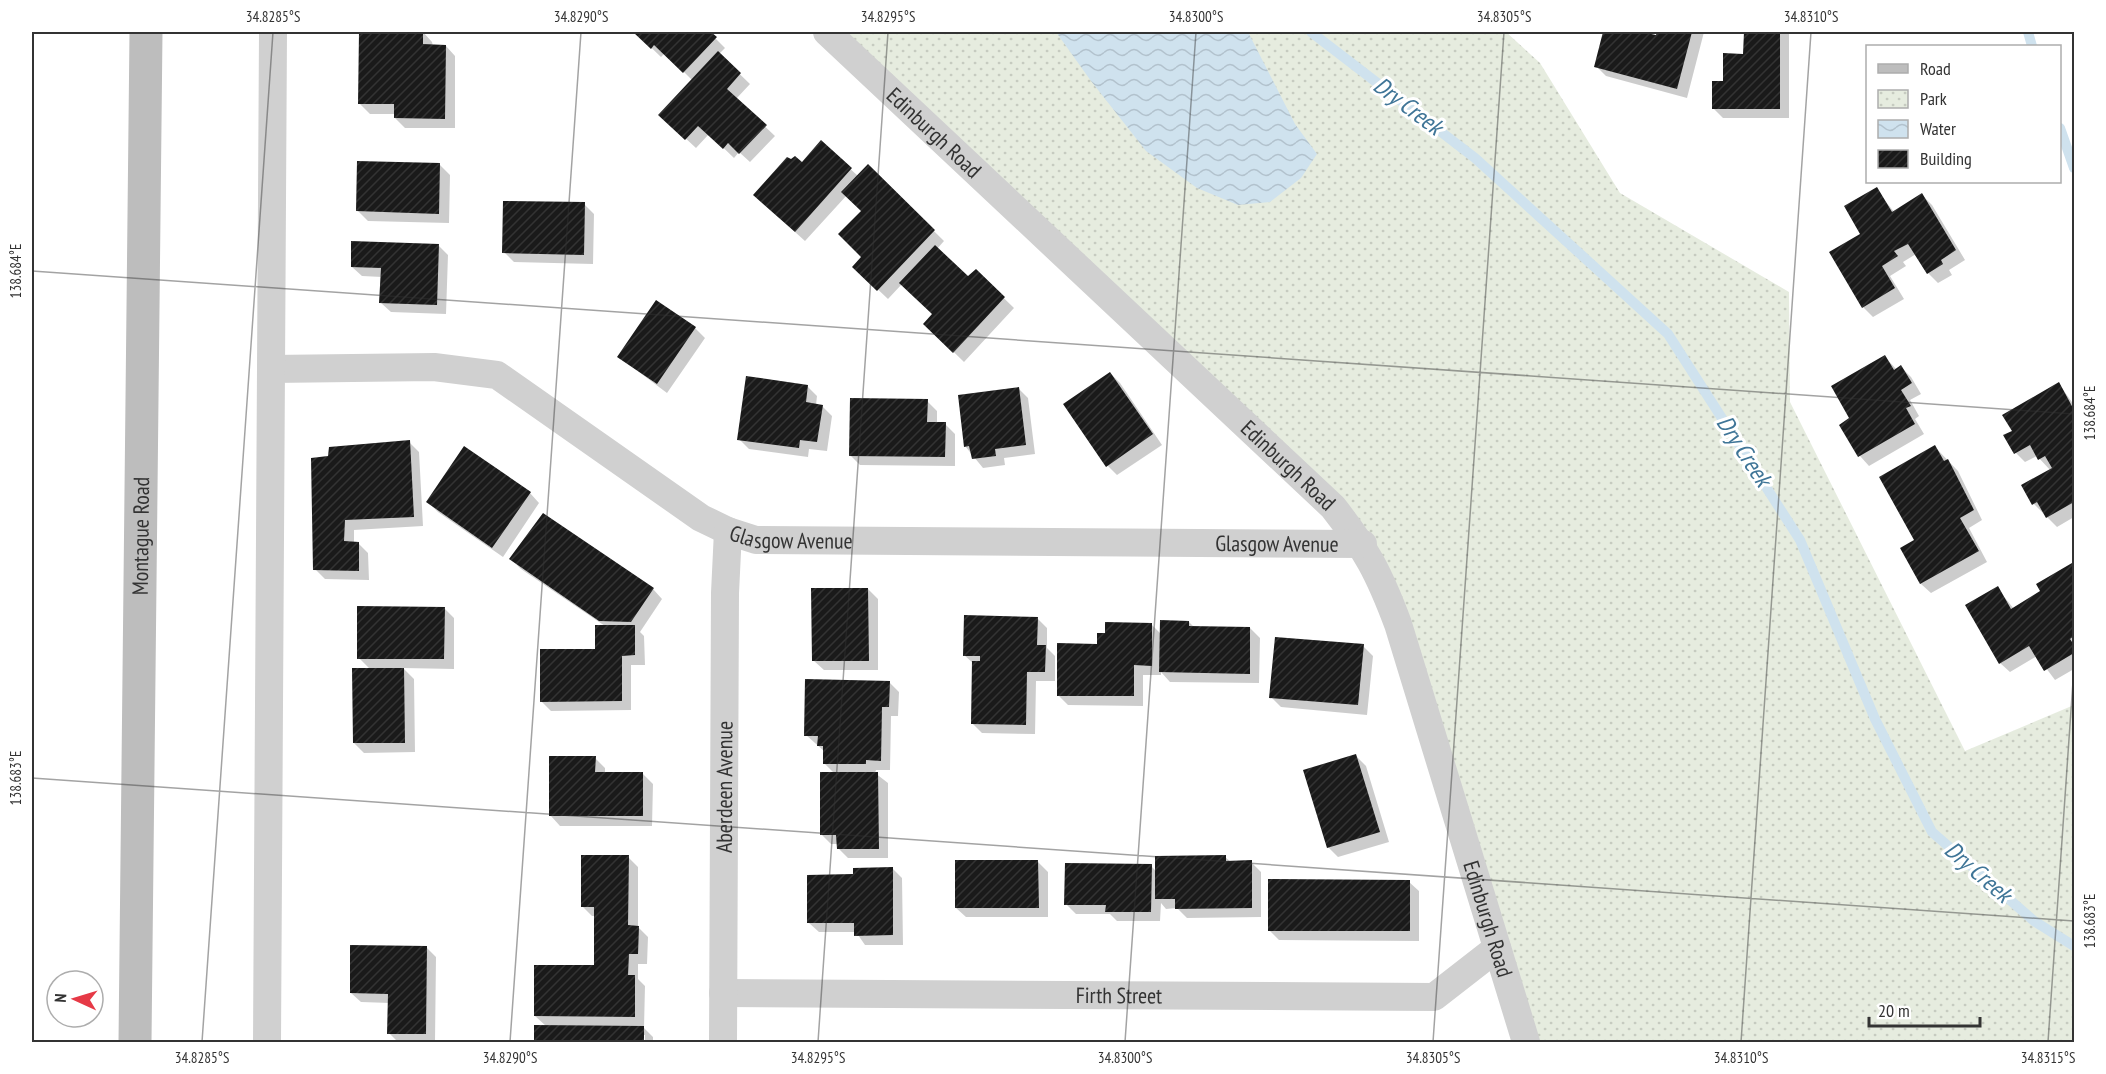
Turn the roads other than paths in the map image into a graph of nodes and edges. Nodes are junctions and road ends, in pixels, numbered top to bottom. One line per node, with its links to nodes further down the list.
1 (146, 32): 9 (main road, Montague Road)
2 (273, 32): 4 (street)
3 (827, 32): 6 (street, Edinburgh Road)
4 (271, 369): 5 (street, Glasgow Avenue); 10 (street)
5 (728, 531): 6 (street, Glasgow Avenue); 8 (street, Aberdeen Avenue)
6 (1363, 544): 7 (street, Edinburgh Road)
7 (1497, 948): 8 (street, Firth Street); 12 (street, Edinburgh Road)
8 (723, 993): 11 (street, Aberdeen Avenue)
9 (135, 1042)
10 (267, 1042)
11 (723, 1042)
12 (1526, 1042)

